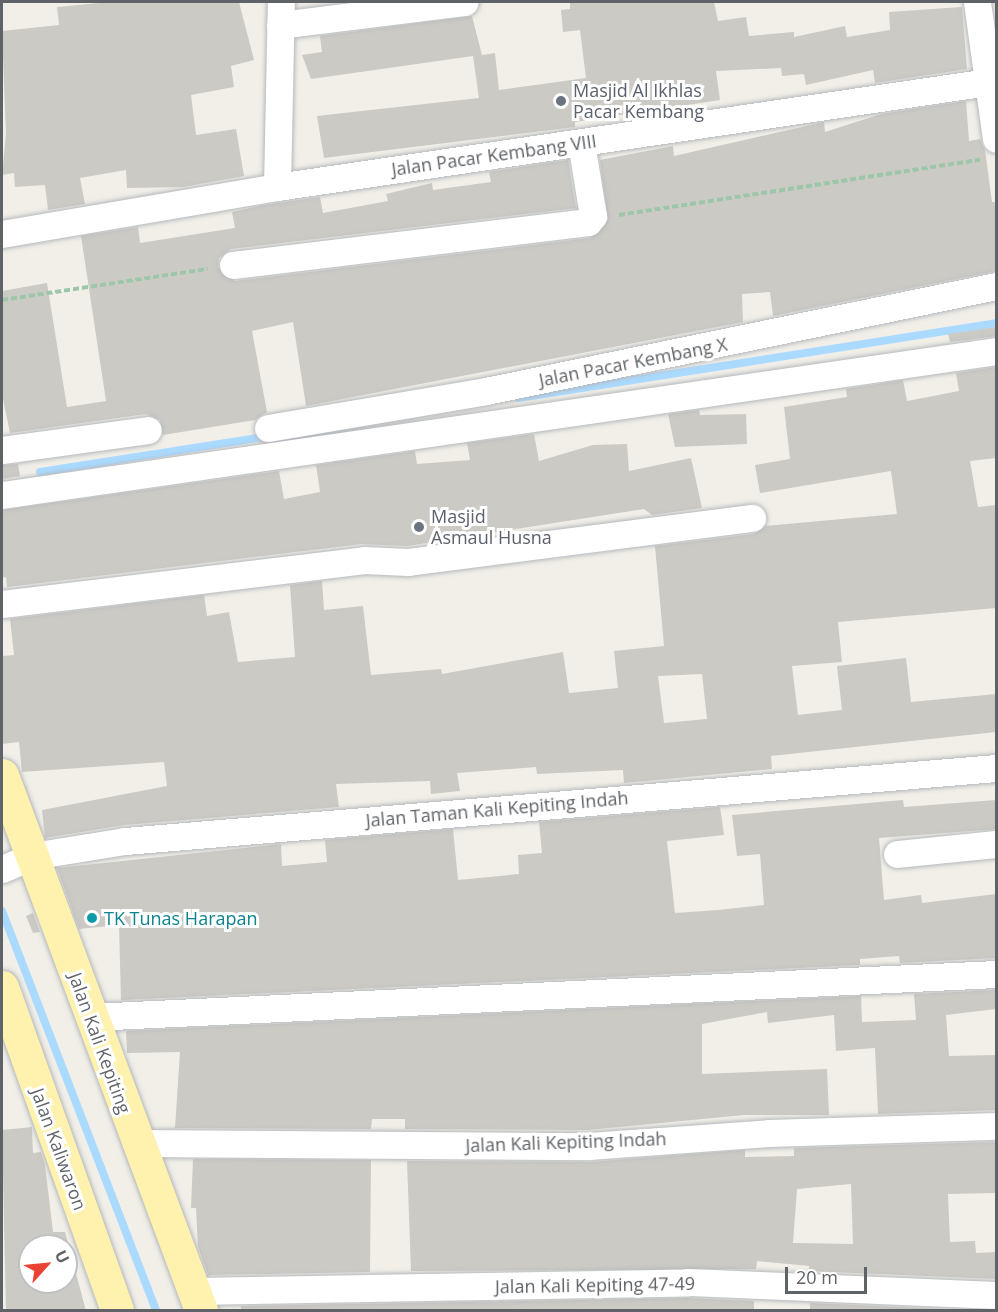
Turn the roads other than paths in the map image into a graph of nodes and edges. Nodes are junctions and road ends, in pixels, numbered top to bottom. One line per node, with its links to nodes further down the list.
1 (465, 2): 3 (street)
2 (977, 2): 4 (street)
3 (281, 13): 7 (street)
4 (988, 82): 5 (street, Jalan Pacar Kembang VIII); 6 (street)
5 (581, 143): 7 (street, Jalan Pacar Kembang VIII); 9 (street)
6 (994, 148)
7 (278, 187): 8 (street, Jalan Pacar Kembang VIII)
8 (2, 234)
9 (232, 265)
10 (996, 286): 12 (street, Jalan Pacar Kembang X)
11 (996, 351): 15 (street)
12 (268, 428)
13 (148, 430): 14 (street)
14 (2, 450)
15 (2, 495)
16 (752, 518): 17 (street)
17 (2, 604)
18 (996, 768): 22 (street, Jalan Taman Kali Kepiting Indah)
19 (2, 775): 22 (main road, Jalan Kali Kepiting)
20 (996, 844): 21 (street)
21 (897, 854)
22 (20, 861): 25 (main road, Jalan Kali Kepiting)
23 (996, 974): 25 (street)
24 (2, 987): 30 (main road, Jalan Kaliwaron)
25 (91, 1017): 27 (main road, Jalan Kali Kepiting)
26 (996, 1126): 27 (street, Jalan Kali Kepiting Indah)
27 (136, 1143): 29 (main road, Jalan Kali Kepiting)
28 (996, 1295): 29 (street, Jalan Kali Kepiting 47-49)
29 (198, 1301)
30 (117, 1311)

